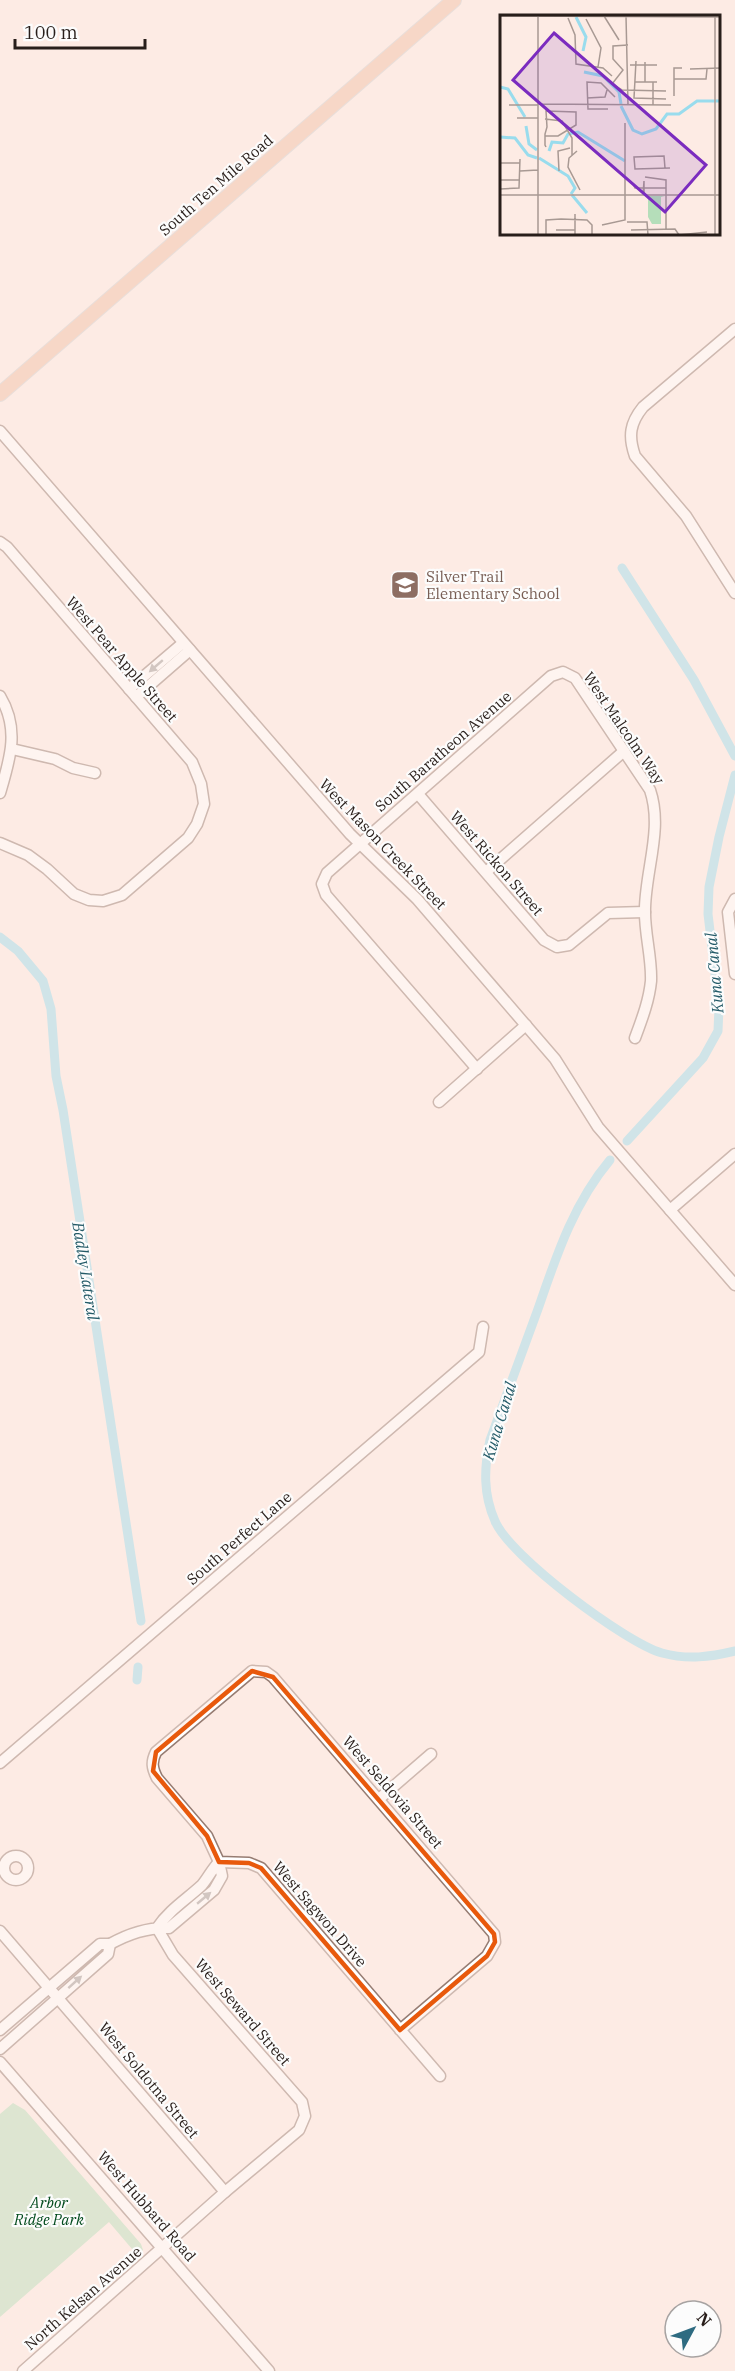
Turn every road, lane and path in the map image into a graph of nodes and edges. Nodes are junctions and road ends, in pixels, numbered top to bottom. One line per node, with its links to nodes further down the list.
1 (454, 0): 3 (main road, South Ten Mile Road)
2 (735, 329): 6 (street)
3 (0, 394)
4 (0, 431): 7 (street, West Mason Creek Street)
5 (0, 542): 9 (street, West Pear Apple Street)
6 (735, 593)
7 (186, 647): 9 (street); 17 (street, West Mason Creek Street)
8 (563, 672): 12 (street, West Malcolm Way); 15 (street, South Baratheon Avenue)
9 (132, 693): 16 (street, West Pear Apple Street)
10 (2, 699): 11 (street)
11 (12, 749): 13 (street); 14 (street)
12 (624, 751): 18 (street); 20 (street, West Malcolm Way)
13 (95, 773)
14 (0, 793)
15 (418, 794): 17 (street, South Baratheon Avenue); 18 (street, West Rickon Street)
16 (0, 843)
17 (361, 844): 22 (street, West Mason Creek Street); 24 (street, South Baratheon Avenue)
18 (486, 872): 20 (street, West Rickon Street)
19 (735, 899): 21 (street)
20 (645, 912): 23 (street, West Malcolm Way)
21 (735, 974)
22 (526, 1025): 24 (street); 27 (street, West Mason Creek Street)
23 (635, 1038)
24 (477, 1069): 25 (street)
25 (439, 1102)
26 (735, 1154): 27 (street)
27 (670, 1210): 28 (street, West Mason Creek Street)
28 (735, 1285)
29 (483, 1327): 31 (street, South Perfect Lane)
30 (431, 1755): 32 (street)
31 (0, 1763)
32 (379, 1799): 33 (street, West Seldovia Street); 40 (street, West Seldovia Street)
33 (219, 1862): 34 (street); 40 (street, West Sagwon Drive)
34 (157, 1928): 36 (street); 44 (street, West Seward Street)
35 (0, 1931): 37 (street, West Soldotna Street)
36 (110, 1944): 37 (street); 38 (street, one-way to 36)
37 (50, 1987): 38 (street, West Soldotna Street); 39 (street)
38 (59, 1997): 41 (street); 45 (street, West Soldotna Street)
39 (0, 2030)
40 (400, 2030): 43 (street, West Sagwon Drive)
41 (0, 2049)
42 (0, 2062): 46 (street, West Hubbard Road)
43 (440, 2076)
44 (305, 2116): 45 (street, North Kelsan Avenue)
45 (225, 2192): 46 (street, North Kelsan Avenue)
46 (163, 2247): 47 (street, North Kelsan Avenue); 48 (street, West Hubbard Road)
47 (23, 2371)
48 (269, 2371)

